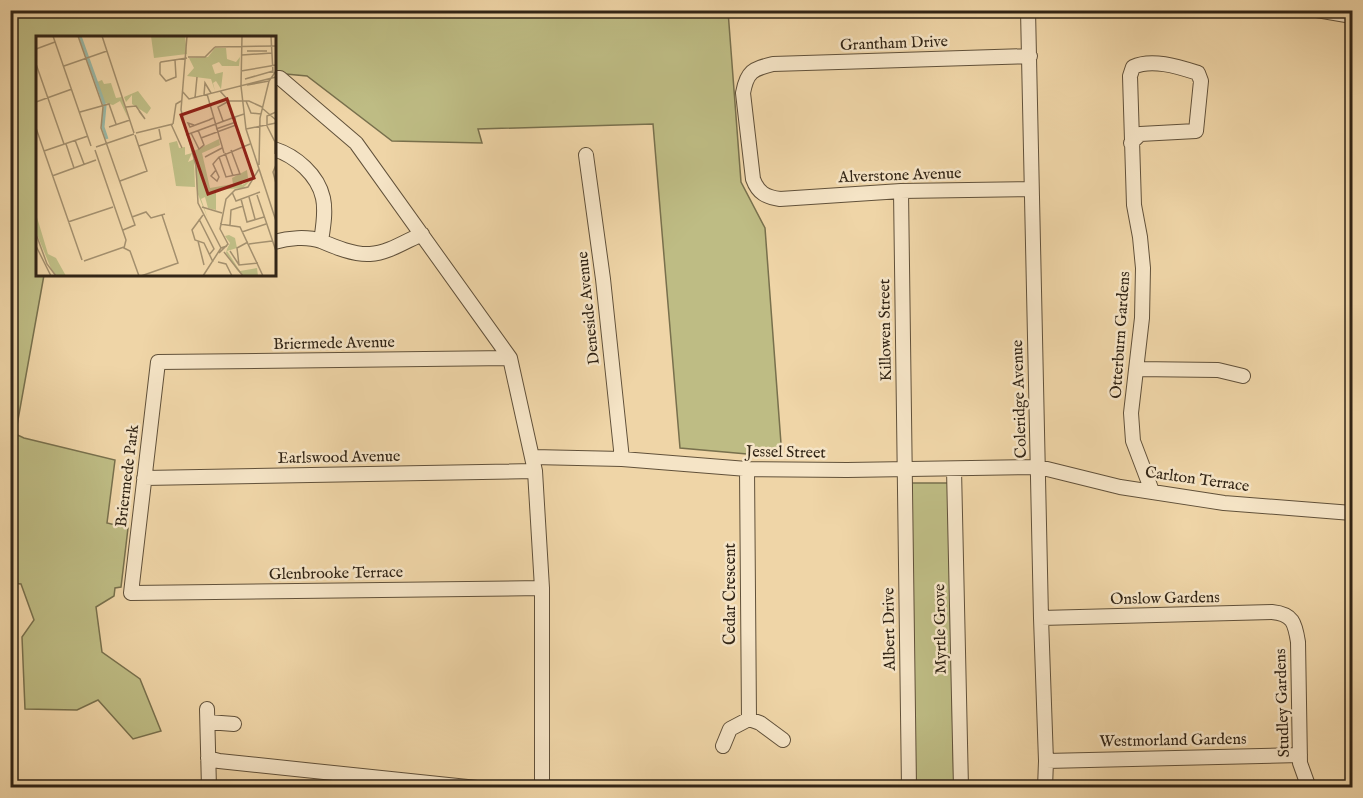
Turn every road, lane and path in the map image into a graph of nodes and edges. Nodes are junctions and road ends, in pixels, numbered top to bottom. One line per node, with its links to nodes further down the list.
1 (1028, 10): 4 (street, Coleridge Avenue)
2 (1317, 10): 3 (street)
3 (1353, 16)
4 (1030, 56): 9 (street, Coleridge Avenue); 11 (street, Grantham Drive)
5 (276, 78): 12 (street)
6 (1131, 143): 6 (street, Otterburn Gardens); 17 (street, Otterburn Gardens)
7 (276, 149): 14 (street)
8 (586, 154): 19 (street, Deneside Avenue)
9 (1030, 189): 10 (street, Alverstone Avenue); 21 (street, Coleridge Avenue)
10 (902, 191): 11 (street, Alverstone Avenue); 24 (street, Killowen Street)
11 (771, 198)
12 (422, 234): 14 (street); 15 (street)
13 (276, 241): 14 (street)
14 (321, 241)
15 (510, 358): 16 (street, Briermede Avenue); 20 (street)
16 (158, 362): 25 (street, Briermede Park)
17 (1136, 369): 18 (street); 26 (street, Otterburn Gardens)
18 (1243, 376)
19 (622, 459): 20 (street, Jessel Street); 23 (street, Jessel Street)
20 (534, 464): 25 (street, Earlswood Avenue); 28 (street)
21 (1038, 467): 22 (street, Jessel Street); 26 (street, Carlton Terrace); 31 (street, Coleridge Avenue)
22 (954, 469): 24 (street, Jessel Street); 45 (street, Myrtle Grove)
23 (747, 470): 24 (street, Jessel Street); 32 (street, Cedar Crescent)
24 (904, 470): 44 (street, Albert Drive)
25 (144, 478): 29 (street, Briermede Park)
26 (1152, 491): 27 (street, Carlton Terrace)
27 (1353, 513)
28 (542, 588): 29 (street, Glenbrooke Terrace); 43 (street)
29 (131, 593)
30 (1290, 617): 31 (street, Onslow Gardens); 36 (street, Studley Gardens)
31 (1041, 618): 38 (street, Coleridge Avenue)
32 (749, 719): 34 (street); 35 (street)
33 (234, 724): 37 (street)
34 (783, 740)
35 (723, 746)
36 (1300, 754): 38 (street, Westmorland Gardens); 47 (street, Studley Gardens)
37 (208, 758): 41 (street); 42 (street)
38 (1046, 761): 46 (street, Coleridge Avenue)
39 (10, 784): 40 (street)
40 (15, 788)
41 (209, 788)
42 (477, 788)
43 (542, 788)
44 (909, 788)
45 (961, 788)
46 (1045, 788)
47 (1309, 788)

